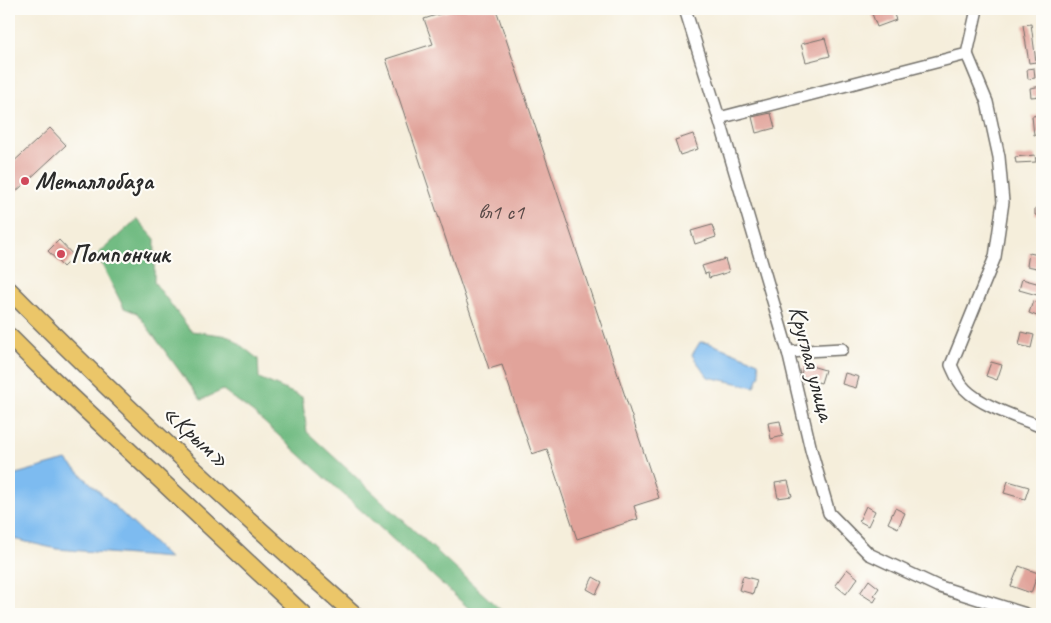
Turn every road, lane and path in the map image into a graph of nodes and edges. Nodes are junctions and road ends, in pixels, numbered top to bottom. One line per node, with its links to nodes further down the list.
1 (685, 9): 4 (street, Круглая улица)
2 (977, 9): 3 (street)
3 (967, 54): 4 (street); 9 (street)
4 (719, 118): 8 (street, Круглая улица)
5 (9, 290): 11 (highway, «Крым»)
6 (9, 336): 10 (highway)
7 (842, 349): 8 (street)
8 (788, 352): 12 (street, Круглая улица)
9 (1042, 427)
10 (303, 614)
11 (354, 614)
12 (1026, 614)

